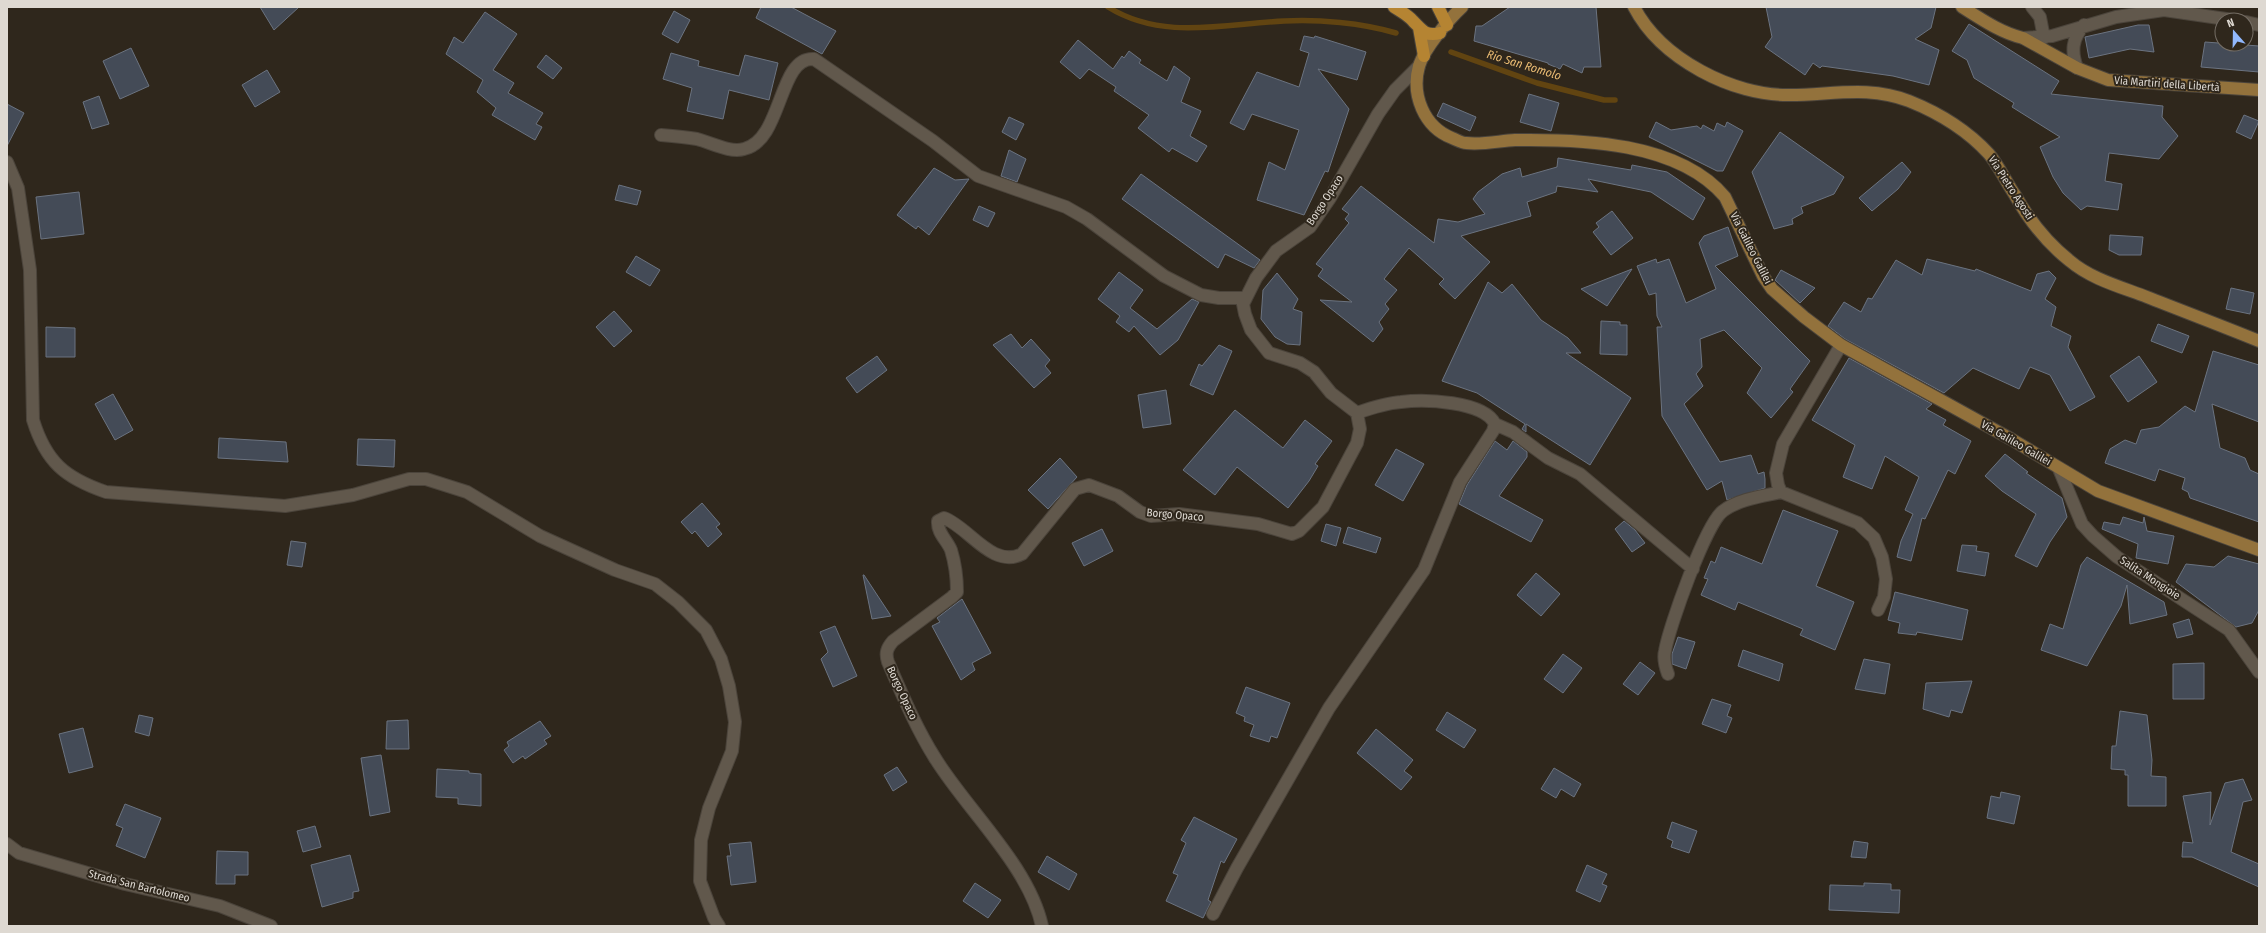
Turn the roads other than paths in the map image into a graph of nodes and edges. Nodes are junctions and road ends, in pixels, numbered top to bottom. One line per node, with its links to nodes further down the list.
1 (1394, 7): 9 (highway)
2 (1438, 7): 10 (highway)
3 (1462, 7): 10 (main road)
4 (1634, 7): 19 (main road, Via Pietro Agosti)
5 (1962, 7): 11 (main road)
6 (2032, 7): 12 (street)
7 (2214, 17): 8 (street)
8 (2084, 25): 12 (street); 14 (street)
9 (1419, 28): 10 (highway); 13 (highway)
10 (1444, 29): 13 (main road)
11 (2023, 38): 12 (street); 14 (main road, Via Martiri della Libertà)
12 (2044, 38)
13 (1421, 61): 18 (street, Borgo Opaco); 20 (main road, Via Galileo Galilei)
14 (2077, 68): 15 (main road, Via Martiri della Libertà)
15 (2259, 90)
16 (661, 135): 18 (street)
17 (7, 162): 33 (street)
18 (1246, 298): 21 (street, Borgo Opaco)
19 (2259, 341)
20 (1841, 345): 23 (main road, Via Galileo Galilei); 24 (street)
21 (1357, 414): 22 (street); 34 (street, Borgo Opaco)
22 (1495, 424): 26 (street); 31 (street)
23 (2059, 469): 25 (main road, Via Galileo Galilei); 28 (street, Salita Mongioie)
24 (1781, 492): 26 (street); 27 (street)
25 (2259, 550)
26 (1693, 569): 29 (street)
27 (1878, 610)
28 (2259, 672)
29 (1668, 674)
30 (7, 844): 32 (street, Strada San Bartolomeo)
31 (1213, 914)
32 (271, 926)
33 (719, 926)
34 (1042, 926)

